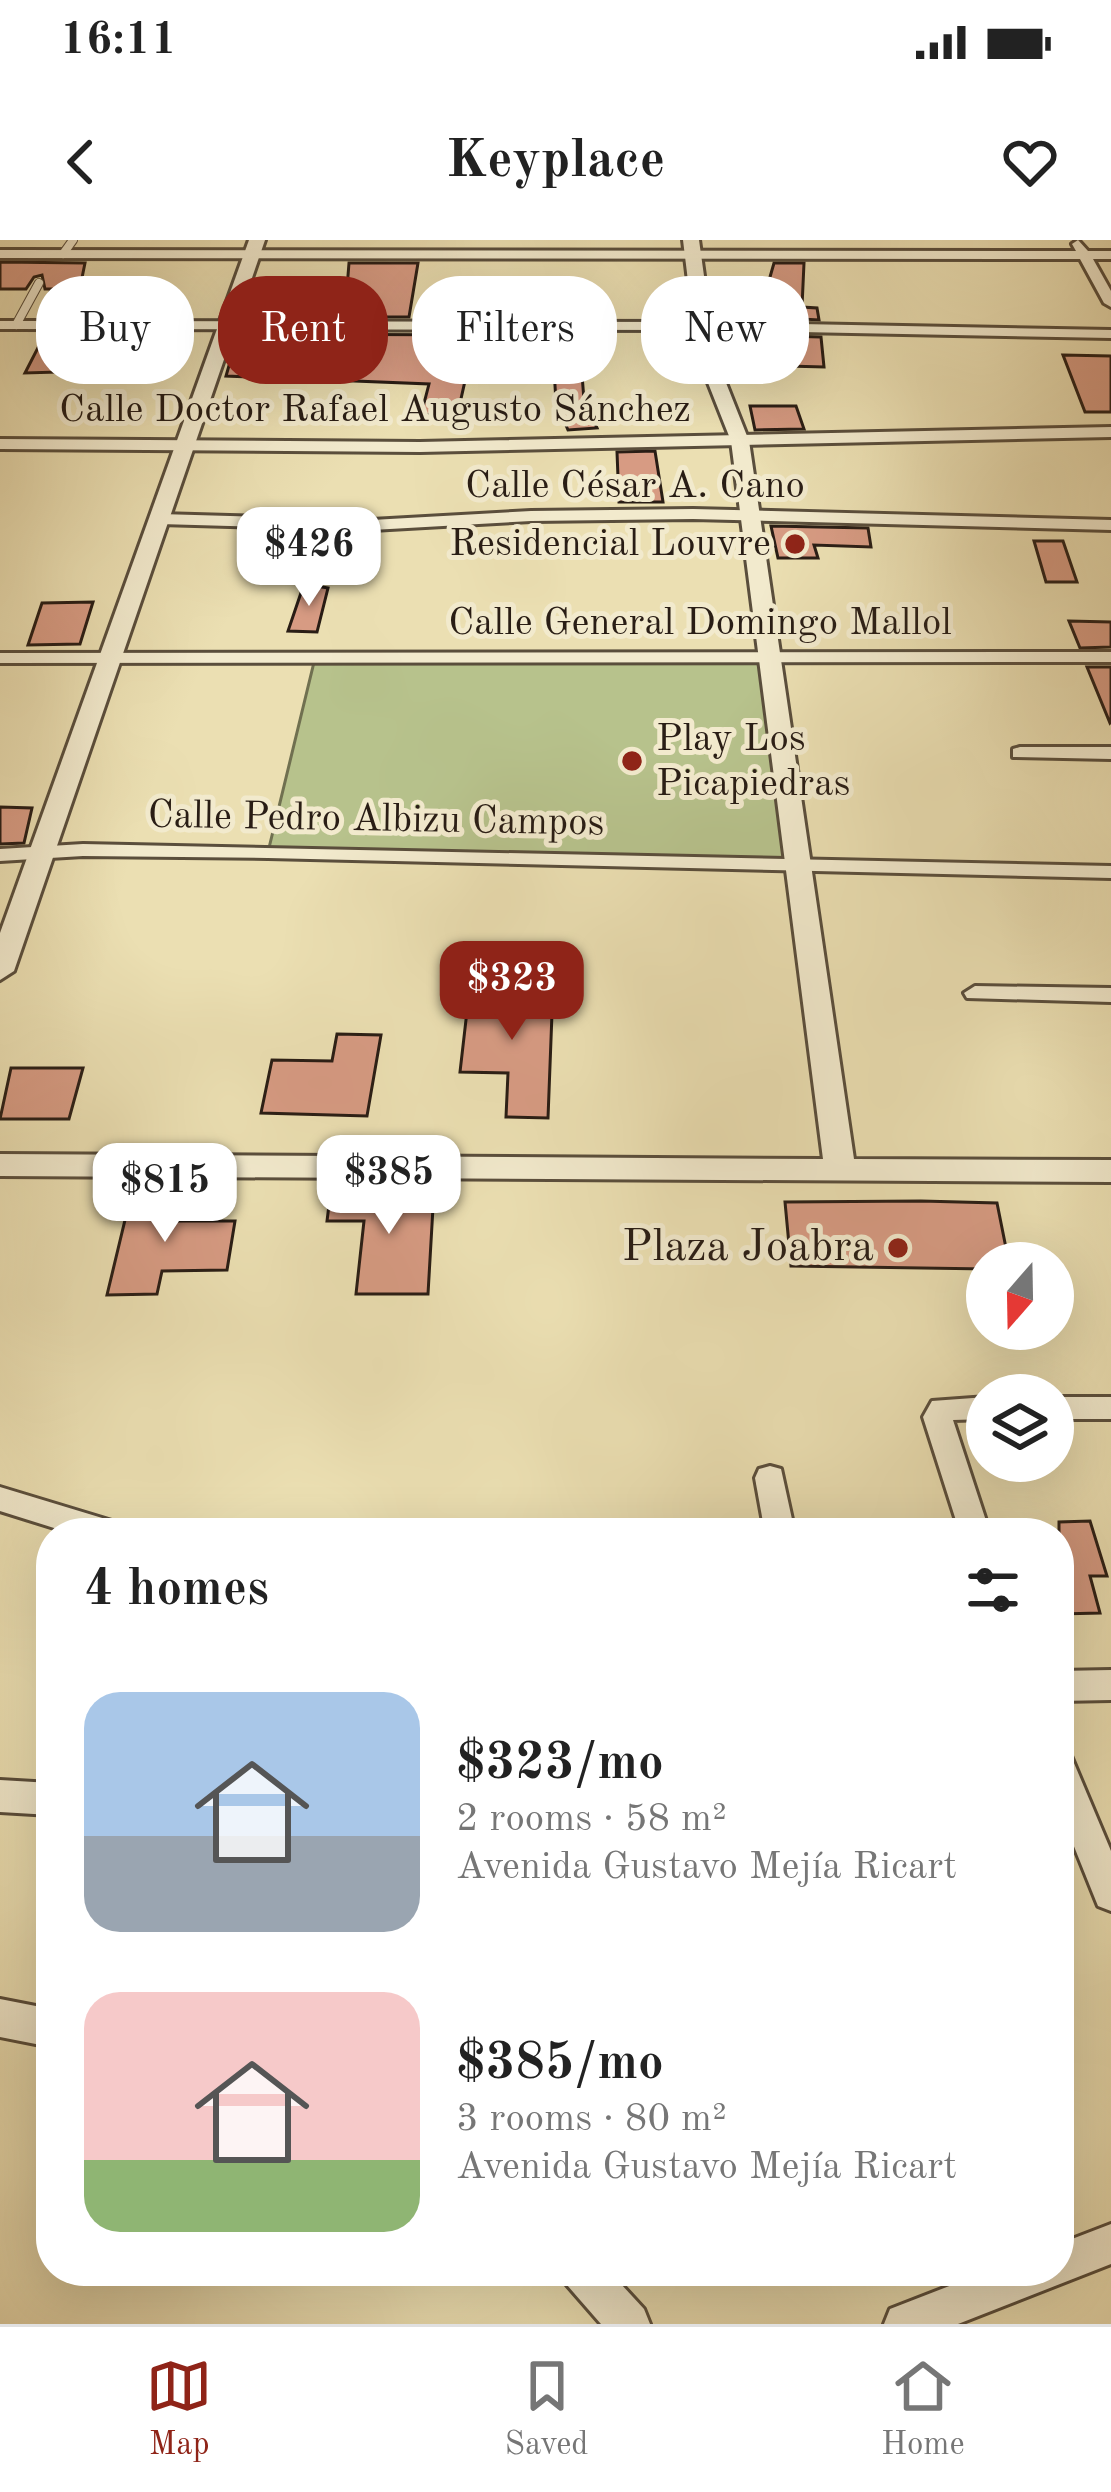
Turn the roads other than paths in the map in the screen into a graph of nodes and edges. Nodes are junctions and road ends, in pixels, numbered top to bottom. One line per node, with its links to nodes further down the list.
1 (73, 240): 6 (lane)
2 (1075, 240): 7 (street)
3 (255, 247): 4 (street); 6 (street); 9 (street)
4 (692, 248): 7 (street)
5 (0, 254): 6 (street)
6 (63, 254)
7 (1083, 254): 8 (street); 11 (street)
8 (1111, 255)
9 (244, 276)
10 (36, 287): 12 (lane)
11 (1111, 303)
12 (8, 325): 13 (street)
13 (218, 325)
14 (388, 325): 15 (street)
15 (641, 326)
16 (809, 328): 17 (street)
17 (1111, 334)
18 (218, 348): 23 (street)
19 (717, 384): 21 (street)
20 (1111, 432): 21 (street, Calle Doctor Rafael Augusto Sánchez)
21 (740, 441): 23 (street, Calle Doctor Rafael Augusto Sánchez); 24 (street)
22 (0, 444): 23 (street, Calle Doctor Rafael Augusto Sánchez)
23 (185, 445): 25 (street)
24 (747, 516): 25 (street, Calle César A. Cano); 26 (street, Calle César A. Cano); 30 (street)
25 (160, 519): 27 (street)
26 (1111, 525)
27 (110, 657): 29 (street, Calle General Domingo Mallol); 30 (street, Calle General Domingo Mallol); 33 (street)
28 (1111, 657): 30 (street, Calle General Domingo Mallol)
29 (0, 658)
30 (769, 661): 35 (street)
31 (1111, 752): 32 (street)
32 (1020, 753)
33 (41, 854): 34 (street, Calle Pedro Albizu Campos); 35 (street, Calle Pedro Albizu Campos); 37 (street)
34 (0, 855)
35 (801, 866): 36 (street, Calle Pedro Albizu Campos); 41 (street)
36 (1111, 872)
37 (0, 971)
38 (975, 993): 39 (street)
39 (1111, 995)
40 (0, 1165): 41 (street)
41 (840, 1168): 42 (street)
42 (1111, 1171)
43 (966, 1408): 50 (street)
44 (1074, 1408): 45 (street)
45 (1111, 1408)
46 (770, 1478): 49 (street)
47 (0, 1499): 48 (street)
48 (62, 1518)
49 (778, 1518)
50 (970, 1518)
51 (1111, 1685): 52 (street)
52 (1074, 1686)
53 (0, 1796): 54 (street)
54 (36, 1798)
55 (1074, 1829): 56 (street)
56 (1111, 1894)
57 (0, 2018): 58 (street)
58 (36, 2025)
59 (1111, 2243): 60 (street)
60 (1074, 2258)
61 (595, 2286): 63 (street)
62 (1003, 2286): 64 (street)
63 (629, 2324)
64 (905, 2324)

